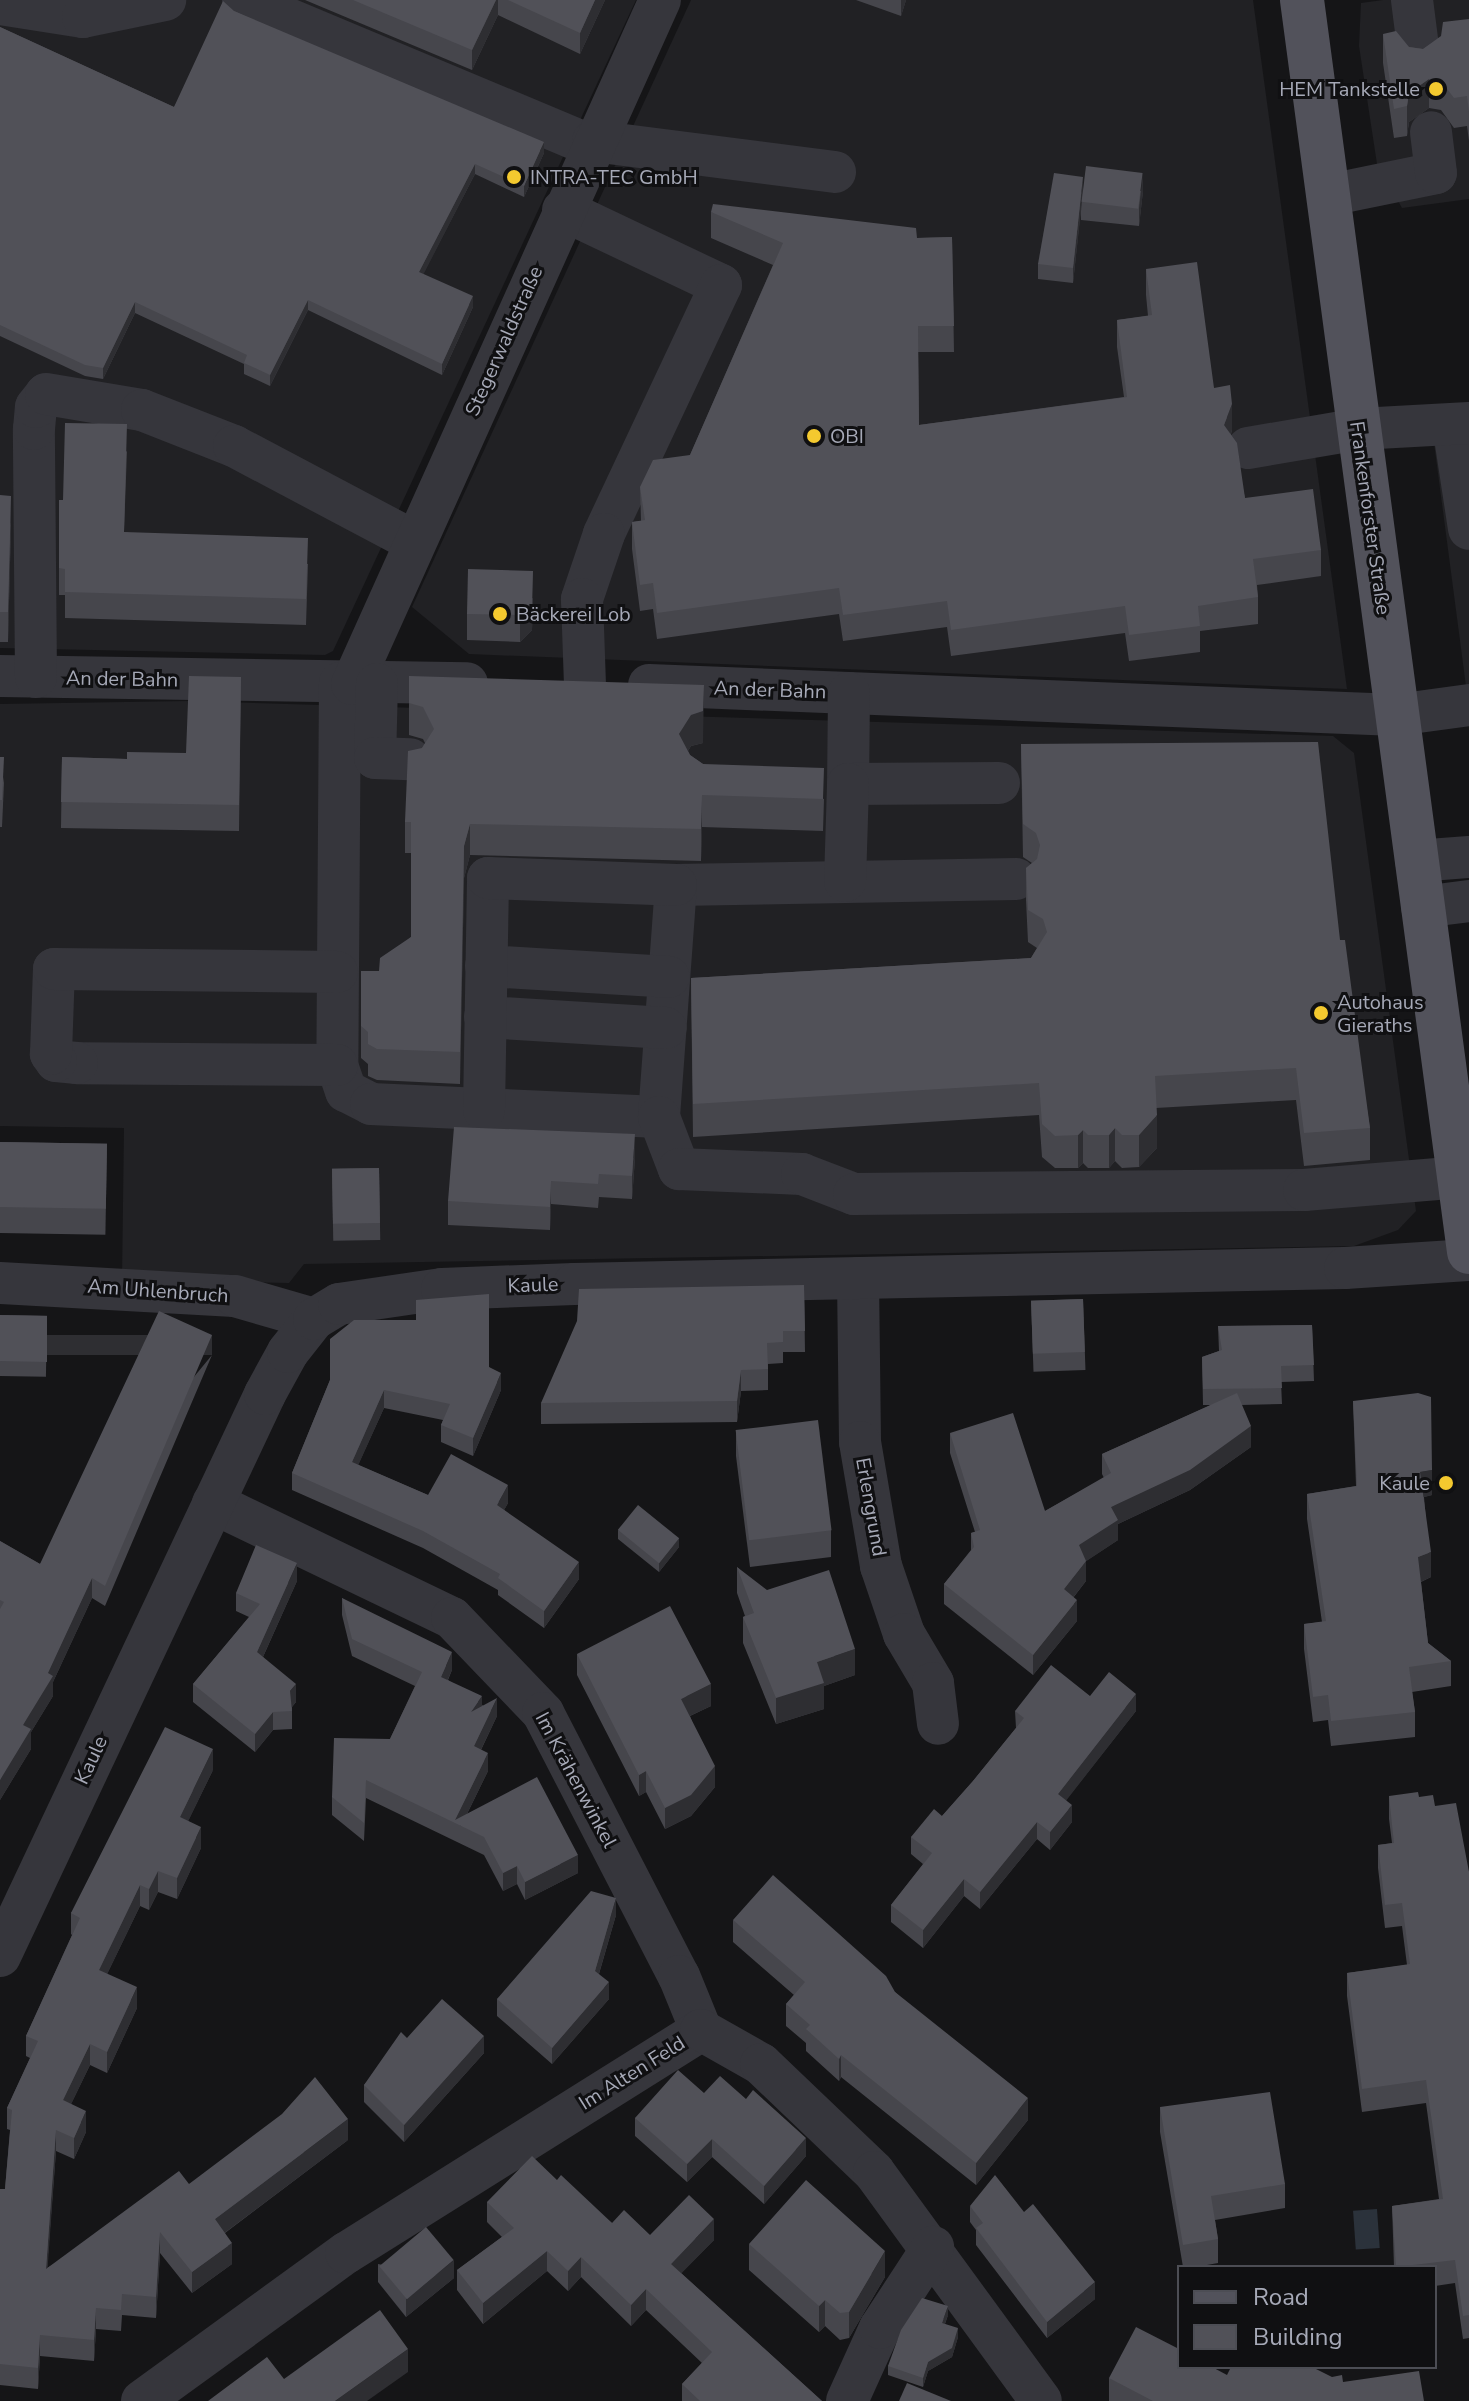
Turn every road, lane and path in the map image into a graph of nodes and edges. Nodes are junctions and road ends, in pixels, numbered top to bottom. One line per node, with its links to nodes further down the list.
1 (165, 0): 6 (street)
2 (243, 0): 9 (street)
3 (660, 0): 9 (street, Stegerwaldstraße)
4 (1302, 0): 11 (main road, Frankenforster Straße)
5 (1412, 0): 7 (street)
6 (0, 4)
7 (1419, 55)
8 (1431, 132): 11 (street)
9 (592, 144): 10 (street); 12 (street, Stegerwaldstraße)
10 (835, 172)
11 (1329, 195): 14 (main road, Frankenforster Straße)
12 (563, 210): 17 (street, Stegerwaldstraße); 21 (street, An der Bahn)
13 (1461, 423): 14 (street); 16 (street)
14 (1359, 429): 15 (street); 23 (main road, Frankenforster Straße)
15 (1248, 448)
16 (1469, 529)
17 (415, 542): 18 (street); 20 (street, Stegerwaldstraße)
18 (18, 676): 20 (street, An der Bahn)
19 (505, 683): 20 (street, An der Bahn)
20 (356, 684): 24 (street); 36 (street)
21 (849, 693): 23 (street, An der Bahn); 26 (street)
22 (1469, 705): 23 (street, An der Bahn)
23 (1396, 715): 29 (main road, Frankenforster Straße)
24 (410, 759)
25 (805, 770): 26 (street)
26 (848, 778): 27 (street); 31 (street)
27 (999, 783)
28 (1469, 857): 29 (street)
29 (1416, 861): 34 (main road, Frankenforster Straße)
30 (1016, 879): 31 (street)
31 (845, 881): 32 (street)
32 (676, 885): 35 (street); 37 (street)
33 (1469, 901): 34 (street)
34 (1422, 907): 41 (main road, Frankenforster Straße)
35 (486, 966): 37 (street); 39 (street)
36 (337, 972): 42 (street); 42 (street)
37 (669, 980): 38 (street); 40 (street)
38 (715, 981)
39 (485, 1017): 40 (street); 43 (street)
40 (666, 1028): 44 (street)
41 (1455, 1035): 45 (main road, Frankenforster Straße)
42 (337, 1065): 43 (street)
43 (484, 1110): 44 (street)
44 (659, 1117): 45 (street)
45 (1466, 1212)
46 (1469, 1260): 47 (street, Kaule)
47 (858, 1278): 49 (street, Kaule); 51 (street, Erlengrund)
48 (0, 1283): 49 (street, Am Uhlenbruch)
49 (314, 1319): 50 (street, Kaule)
50 (213, 1503): 52 (street, Kaule); 53 (street, Im Krähenwinkel)
51 (938, 1724)
52 (0, 1956)
53 (701, 2030): 54 (street, Im Alten Feld); 56 (street, Im Alten Feld)
54 (933, 2247): 55 (street, Im Alten Feld); 57 (street)
55 (1029, 2396)
56 (142, 2401)
57 (847, 2401)

